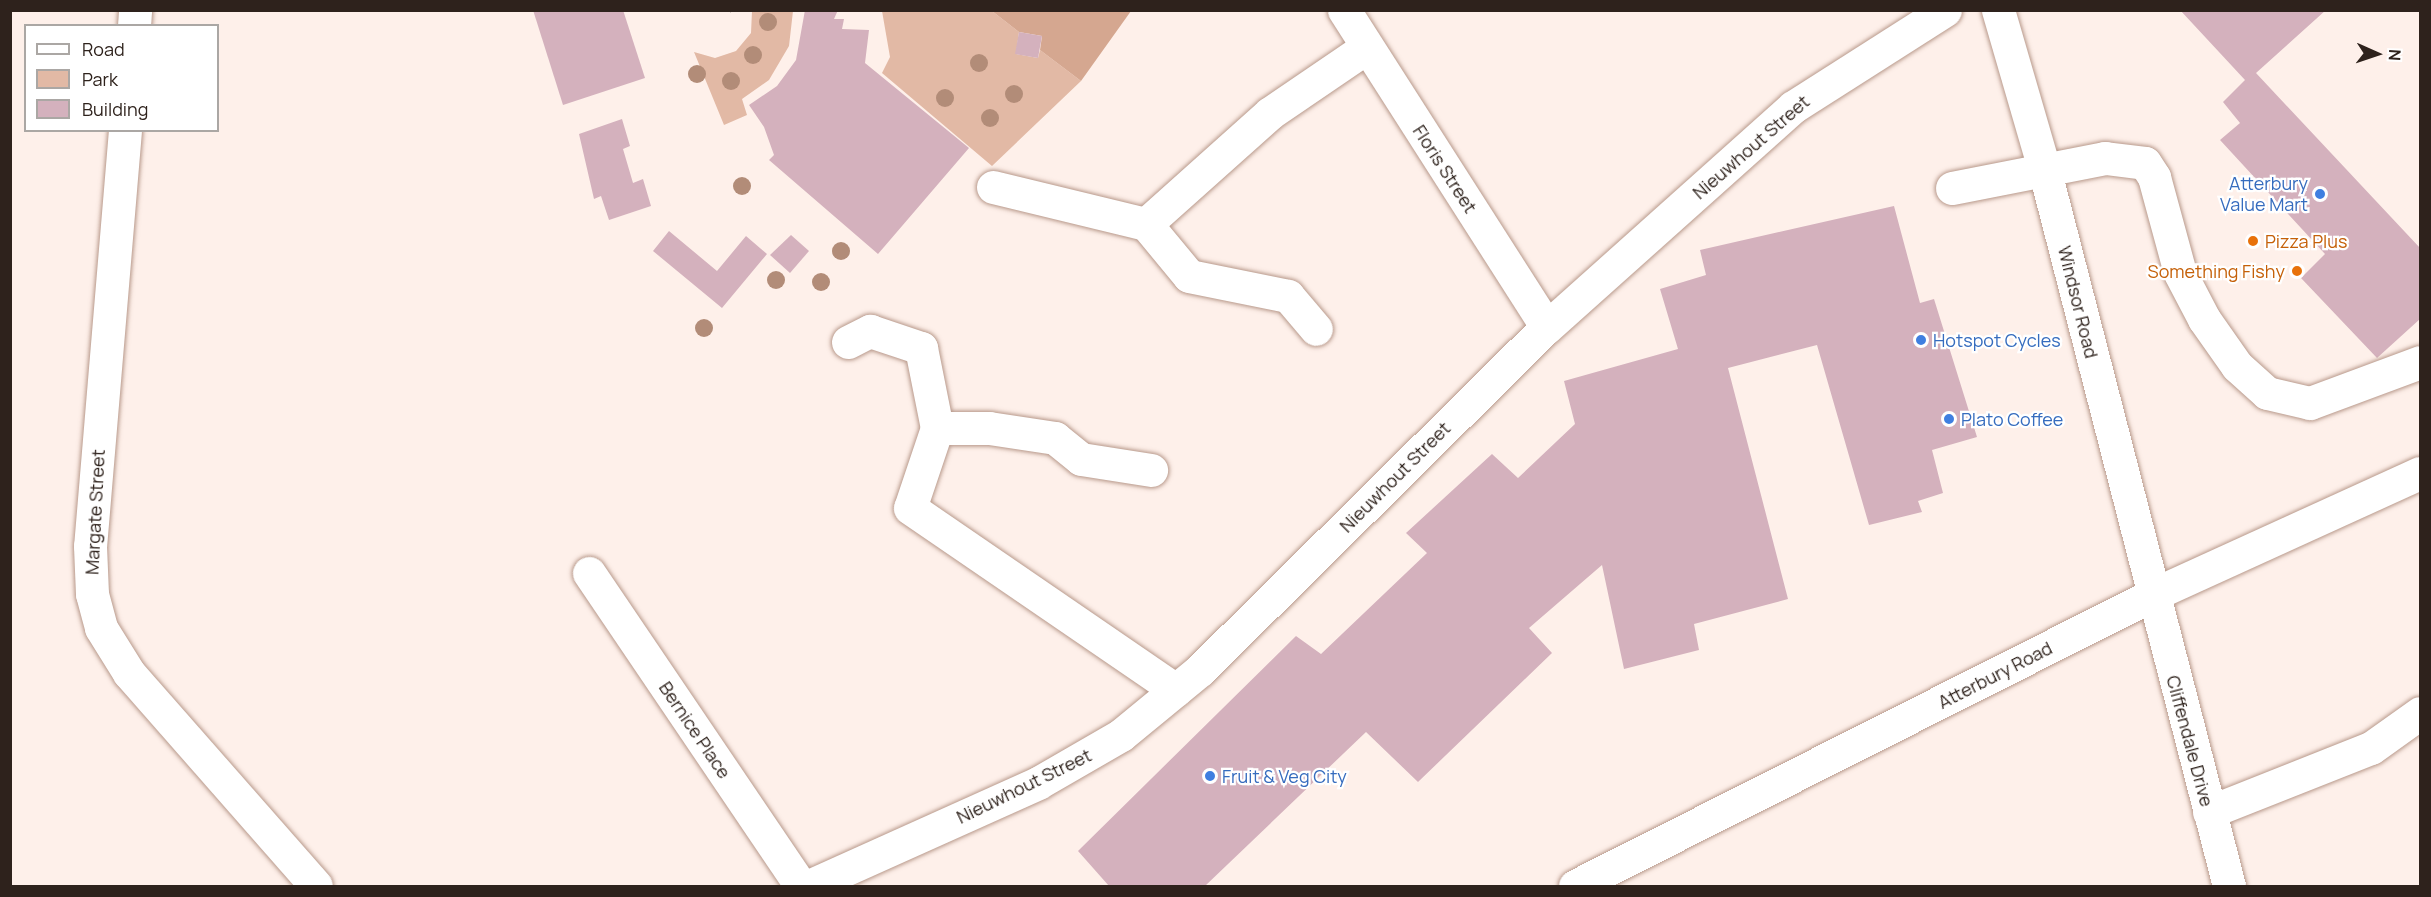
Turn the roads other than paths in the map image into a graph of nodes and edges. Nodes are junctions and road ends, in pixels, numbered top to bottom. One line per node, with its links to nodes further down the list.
1 (1344, 10): 4 (street, Floris Street)
2 (1945, 10): 10 (street, Nieuwhout Street)
3 (1998, 10): 6 (street, Windsor Road)
4 (1367, 47): 9 (street); 10 (street, Floris Street)
5 (125, 132): 22 (street, Margate Street)
6 (2044, 168): 8 (street); 13 (street); 18 (street, Windsor Road)
7 (993, 187): 9 (street)
8 (1952, 188)
9 (1146, 224): 11 (street)
10 (1547, 327): 19 (street, Nieuwhout Street)
11 (1316, 329)
12 (848, 342): 14 (street)
13 (2421, 362)
14 (937, 428): 15 (street); 19 (street)
15 (1151, 470)
16 (2421, 473): 18 (street, Atterbury Road)
17 (589, 573): 23 (street, Bernice Place)
18 (2151, 595): 21 (street, Cliffendale Drive); 25 (street, Atterbury Road)
19 (1176, 690): 24 (street, Nieuwhout Street)
20 (2421, 713): 21 (street)
21 (2209, 812): 26 (street, Cliffendale Drive)
22 (315, 886)
23 (801, 886)
24 (809, 886)
25 (1575, 886)
26 (2229, 886)

